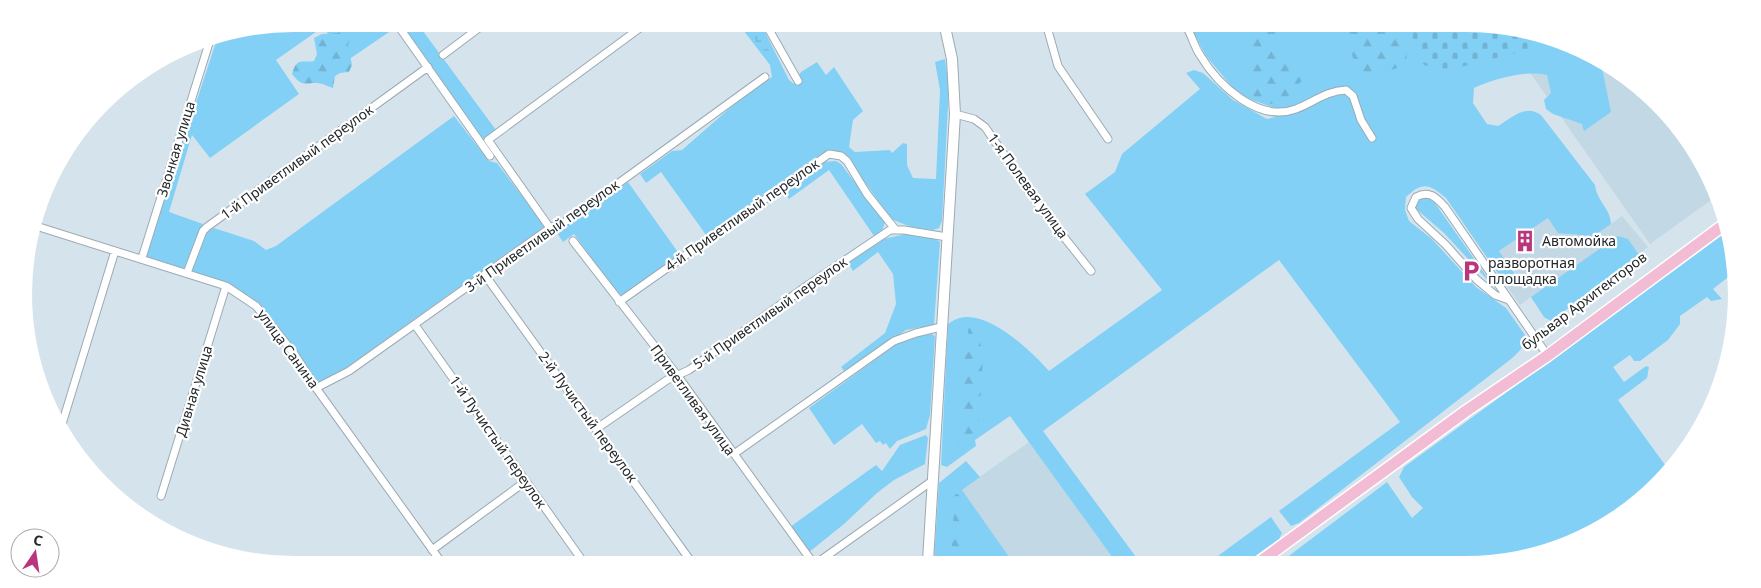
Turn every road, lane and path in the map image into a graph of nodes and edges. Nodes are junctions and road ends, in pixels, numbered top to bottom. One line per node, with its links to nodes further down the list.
1 (403, 32): 10 (street)
2 (473, 32): 9 (street)
3 (635, 32): 20 (street)
4 (770, 32): 12 (street)
5 (946, 32): 13 (main road)
6 (1048, 32): 15 (street)
7 (1188, 32): 14 (street)
8 (208, 47): 25 (street, Звонкая улица)
9 (443, 55)
10 (428, 68): 16 (street); 27 (street, 1-й Приветливый переулок)
11 (765, 77): 20 (street, 3-й Приветливый переулок)
12 (798, 82)
13 (956, 114): 22 (main road); 26 (street, 1-я Полевая улица)
14 (1372, 138)
15 (1108, 139)
16 (490, 156)
17 (1718, 221): 34 (main road, бульвар Архитекторов)
18 (41, 227): 24 (street, улица Санина)
19 (1720, 227): 34 (main road, бульвар Архитекторов)
20 (550, 228): 28 (street, 3-й Приветливый переулок)
21 (895, 230): 22 (street); 31 (street, 4-й Приветливый переулок); 35 (street, 5-й Приветливый переулок)
22 (947, 236): 33 (main road)
23 (572, 241): 31 (street, Приветливая улица)
24 (116, 251): 25 (street, улица Санина); 37 (street)
25 (142, 258): 27 (street, улица Санина)
26 (1090, 271)
27 (187, 273): 29 (street, улица Санина)
28 (485, 275): 32 (street, 3-й Приветливый переулок); 38 (street, 2-й Лучистый переулок)
29 (226, 286): 36 (street, улица Санина); 42 (street, Дивная улица)
30 (1509, 300): 30 (street); 34 (street)
31 (619, 302): 35 (street, Приветливая улица)
32 (414, 325): 36 (street, 3-й Приветливый переулок); 40 (street, 1-й Лучистый переулок)
33 (941, 327): 39 (street); 41 (main road)
34 (1545, 352): 50 (main road, бульвар Архитекторов)
35 (677, 375): 38 (street, 5-й Приветливый переулок); 39 (street, Приветливая улица)
36 (316, 388): 43 (street, улица Санина)
37 (64, 418)
38 (596, 429): 46 (street, 2-й Лучистый переулок)
39 (734, 454): 47 (street, Приветливая улица)
40 (526, 481): 43 (street); 45 (street, 1-й Лучистый переулок)
41 (932, 481): 48 (street); 49 (main road)
42 (161, 496)
43 (432, 550): 44 (street, улица Санина)
44 (436, 556)
45 (579, 556)
46 (687, 556)
47 (808, 556)
48 (827, 556)
49 (928, 556)
50 (1268, 556)

